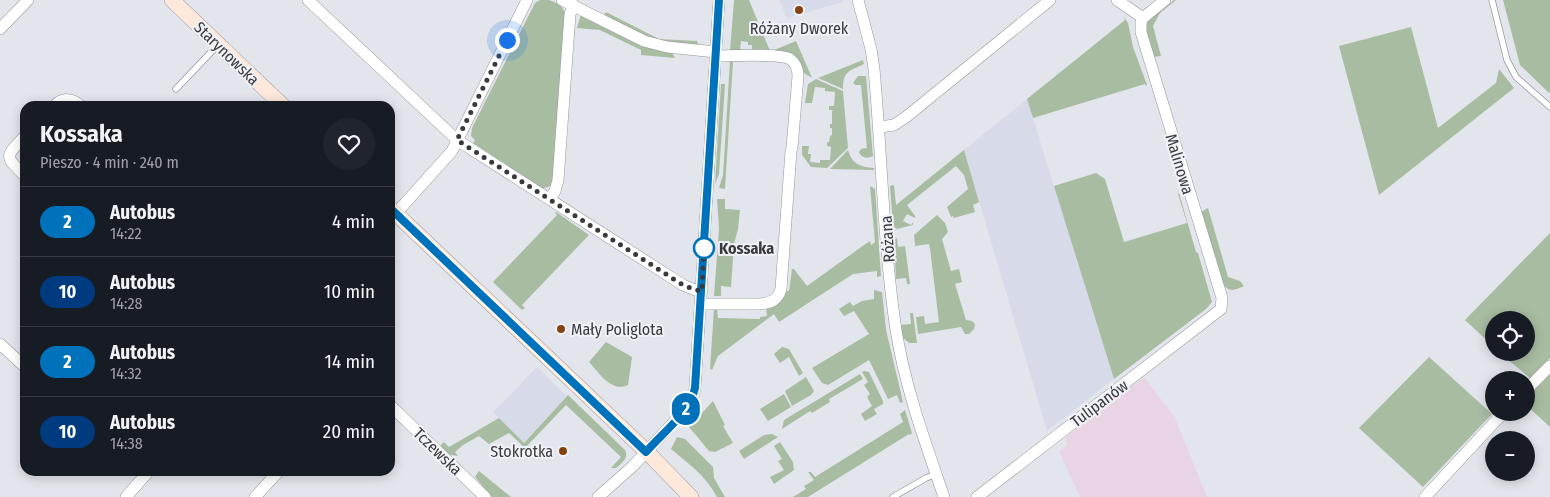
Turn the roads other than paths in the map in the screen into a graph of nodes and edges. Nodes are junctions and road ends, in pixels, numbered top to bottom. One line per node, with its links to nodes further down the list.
1 (28, 0): 14 (street)
2 (172, 0): 20 (street, Starynowska)
3 (308, 0): 23 (street)
4 (527, 0): 23 (street)
5 (562, 0): 12 (street)
6 (720, 0): 16 (street)
7 (858, 0): 22 (street, Różana)
8 (1050, 0): 22 (street)
9 (1117, 0): 13 (street)
10 (1165, 0): 13 (street)
11 (1492, 0): 21 (lane)
12 (574, 5): 16 (street); 26 (street)
13 (1143, 18): 31 (street, Malinowa)
14 (0, 30)
15 (214, 49): 17 (lane)
16 (716, 54): 29 (street); 30 (street)
17 (176, 89)
18 (62, 101): 19 (street)
19 (75, 101)
20 (278, 101)
21 (1550, 107)
22 (880, 127): 39 (street, Różana)
23 (457, 140): 26 (street); 27 (street)
24 (20, 141): 25 (street)
25 (20, 171)
26 (550, 198): 29 (street)
27 (395, 210)
28 (395, 216): 38 (street)
29 (702, 291): 30 (street)
30 (701, 304): 38 (street)
31 (1221, 309): 49 (street, Tulipanów)
32 (0, 344): 33 (street)
33 (20, 360)
34 (1550, 366): 35 (street)
35 (1535, 381)
36 (395, 410): 44 (street, Tczewska)
37 (1496, 421): 50 (street)
38 (646, 452): 45 (street); 46 (street)
39 (936, 474): 47 (lane); 48 (street, Różana)
40 (141, 476): 42 (street)
41 (274, 476): 43 (street)
42 (126, 497)
43 (255, 497)
44 (485, 497)
45 (598, 497)
46 (691, 497)
47 (894, 497)
48 (944, 497)
49 (977, 497)
50 (1425, 497)

